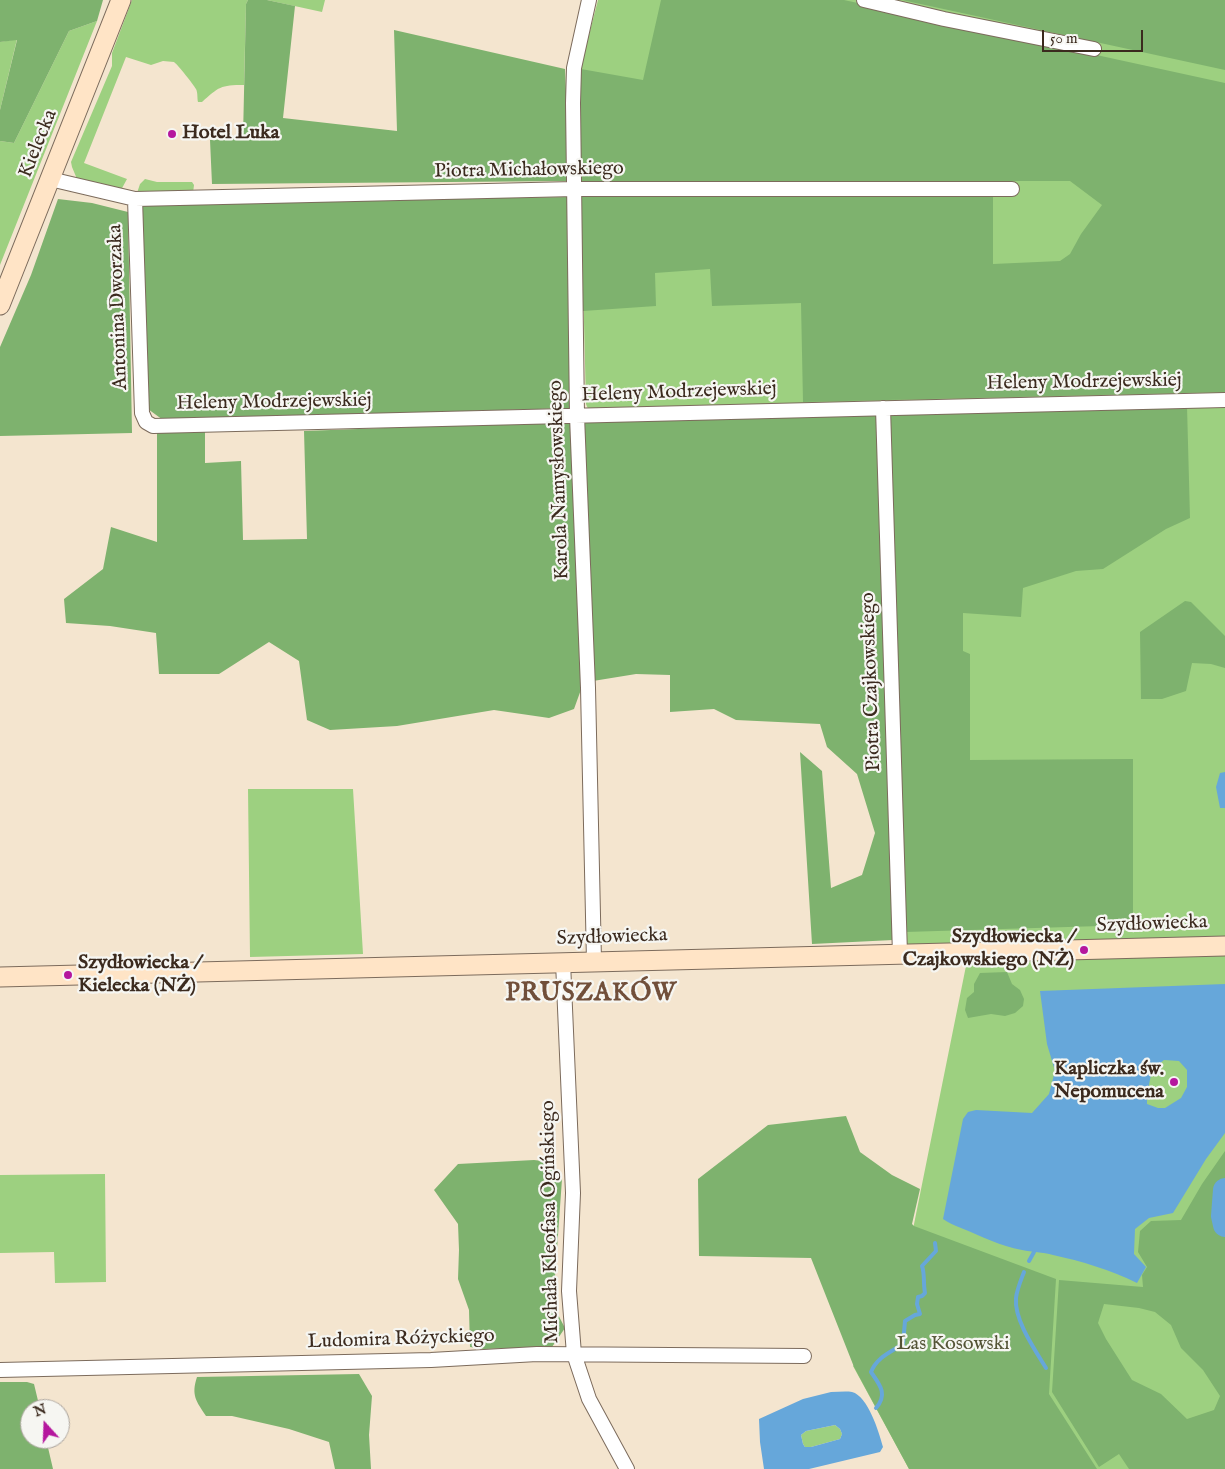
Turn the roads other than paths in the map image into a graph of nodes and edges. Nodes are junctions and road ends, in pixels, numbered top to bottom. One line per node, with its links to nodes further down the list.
1 (121, 0): 5 (street, Kielecka)
2 (589, 0): 7 (street, Karola Namysłowskiego)
3 (864, 0): 4 (street)
4 (1094, 49)
5 (50, 179): 8 (street, Piotra Michałowskiego); 9 (street, Kielecka)
6 (1012, 189): 7 (street, Piotra Michałowskiego)
7 (575, 190): 8 (street, Piotra Michałowskiego); 13 (street, Karola Namysłowskiego)
8 (135, 199): 12 (street, Antonina Dworzaka)
9 (0, 305)
10 (1225, 400): 11 (street, Heleny Modrzejewskiej)
11 (884, 408): 13 (street, Heleny Modrzejewskiej); 15 (street, Piotra Czajkowskiego)
12 (142, 413): 13 (street, Heleny Modrzejewskiej)
13 (577, 416): 16 (street, Karola Namysłowskiego)
14 (1225, 946): 15 (street, Szydłowiecka)
15 (900, 954): 16 (street, Szydłowiecka)
16 (594, 961): 17 (street, Szydłowiecka)
17 (563, 962): 18 (street, Szydłowiecka); 19 (street, Michała Kleofasa Ogińskiego)
18 (0, 977)
19 (574, 1354): 20 (street, Ludomira Różyckiego); 21 (street, Ludomira Różyckiego); 22 (street, Michała Kleofasa Ogińskiego)
20 (804, 1356)
21 (0, 1370)
22 (627, 1469)

